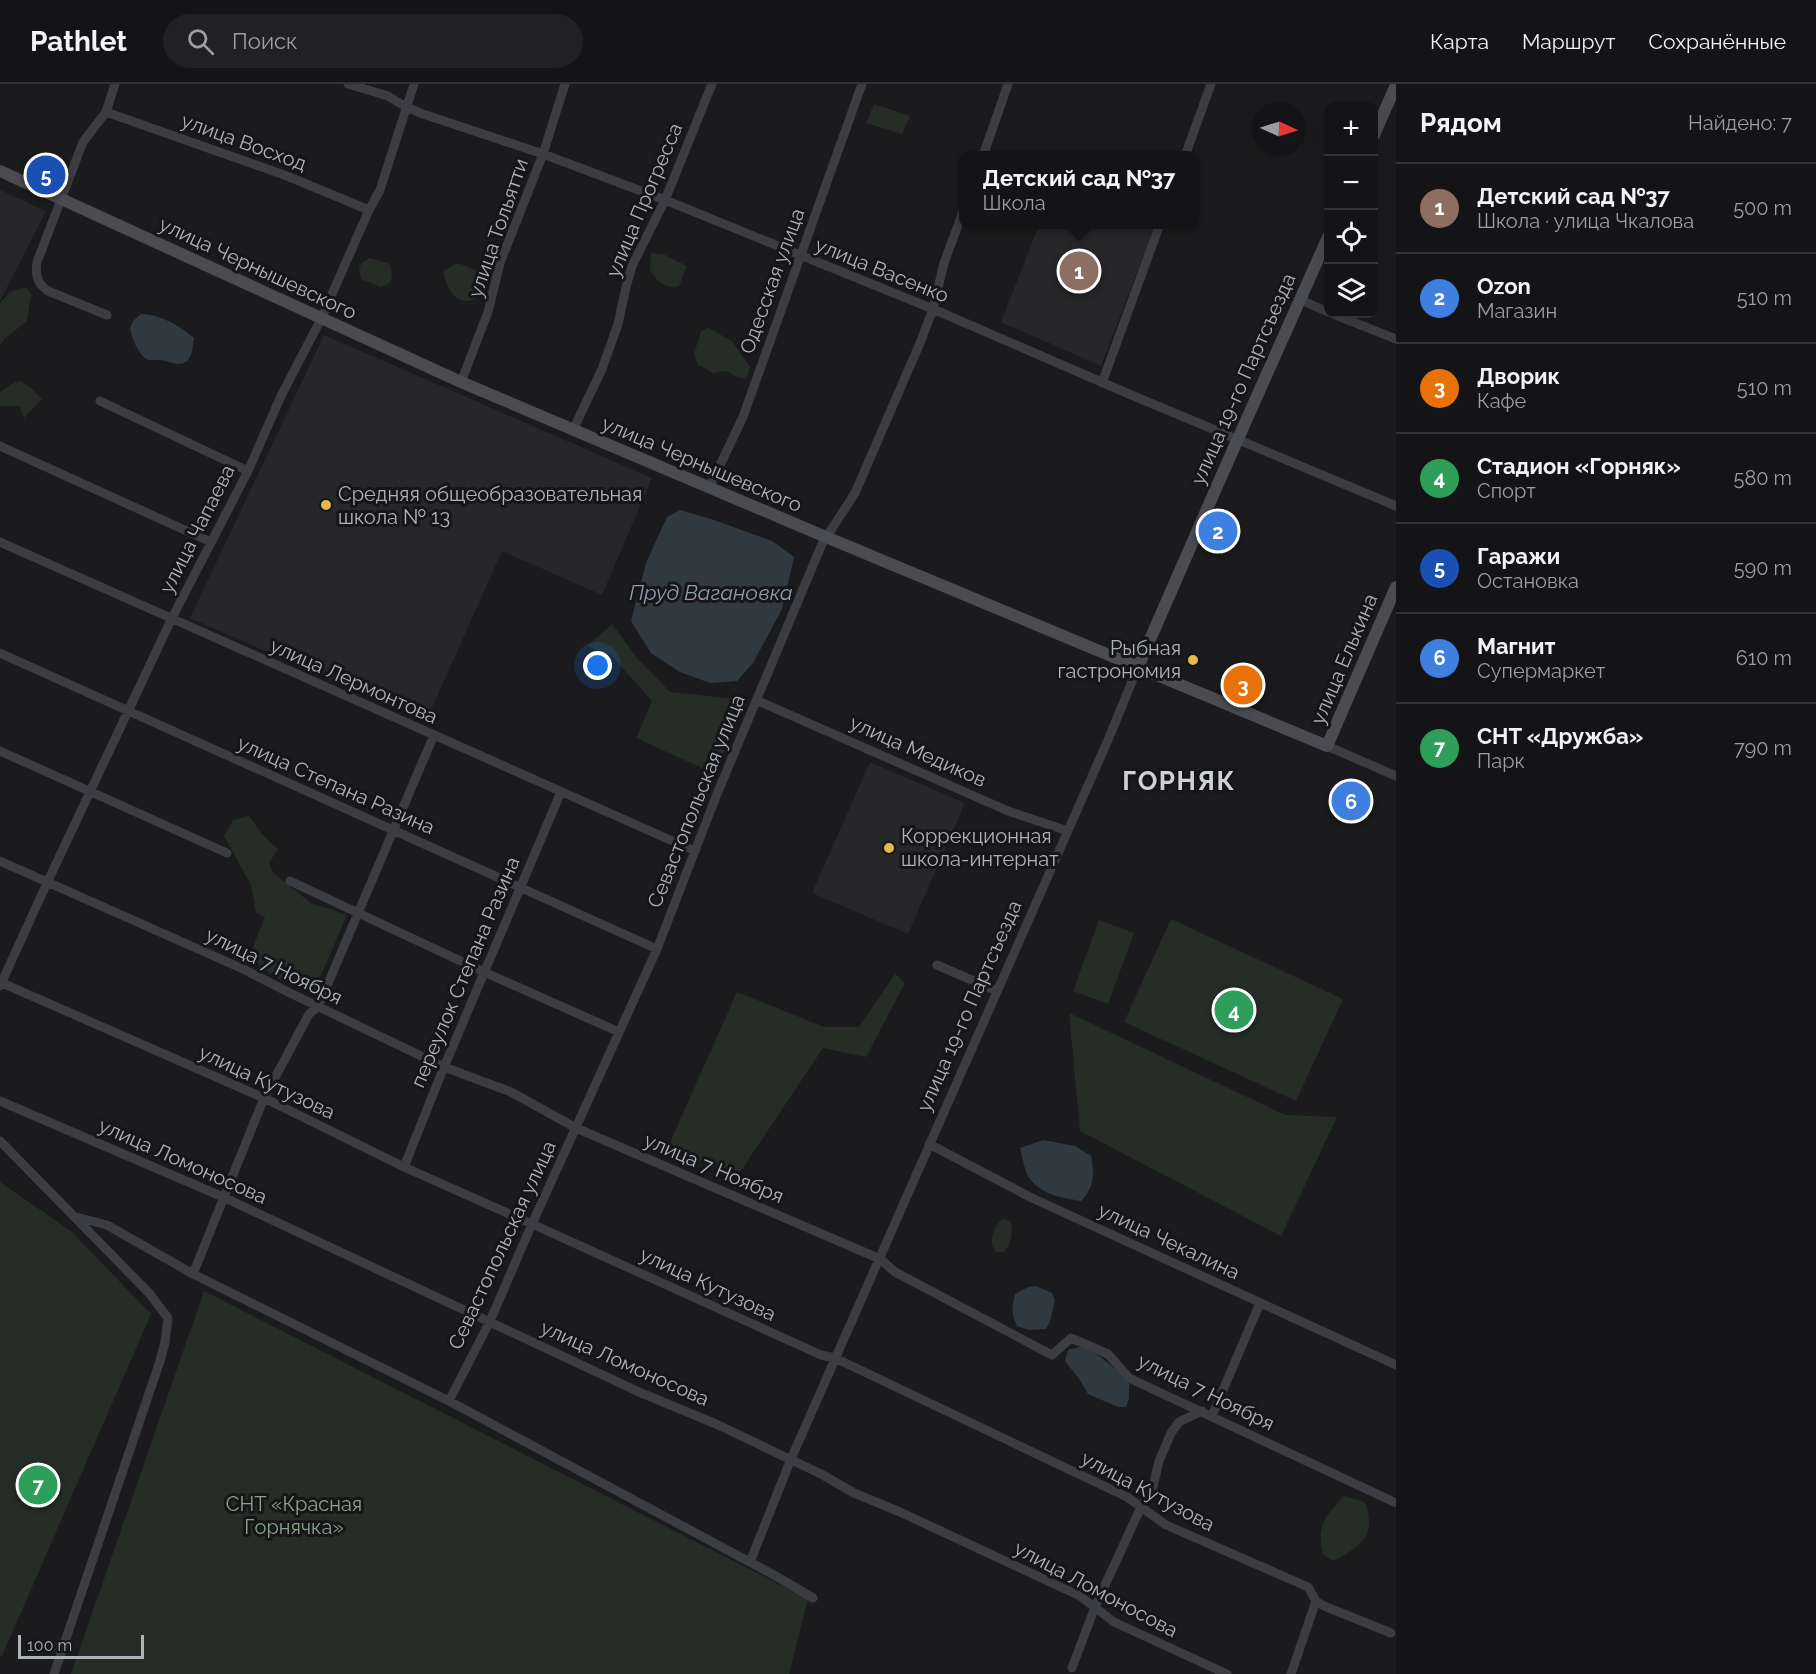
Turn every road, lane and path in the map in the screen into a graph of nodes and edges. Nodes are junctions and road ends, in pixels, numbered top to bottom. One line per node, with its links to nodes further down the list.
1 (115, 84): 11 (street)
2 (348, 84): 10 (street, улица Васенко)
3 (414, 84): 10 (street, улица Чапаева)
4 (566, 84): 15 (street, улица Тольятти)
5 (712, 84): 18 (street, улица Прогресса)
6 (862, 84): 23 (street, Одесская улица)
7 (1008, 84): 13 (street)
8 (1211, 84): 14 (street)
9 (1396, 84): 12 (street)
10 (406, 107): 15 (street, улица Васенко); 19 (street, улица Чапаева)
11 (106, 112): 17 (street); 19 (street, улица Восход)
12 (1378, 126)
13 (985, 151)
14 (1187, 151)
15 (543, 154): 18 (street, улица Васенко); 31 (street, улица Тольятти)
16 (0, 171): 17 (street, улица Чернышевского)
17 (62, 199): 27 (street); 29 (street, улица Чернышевского)
18 (665, 200): 23 (street, улица Васенко); 34 (street, улица Прогресса)
19 (369, 210): 29 (street, улица Чапаева)
20 (959, 220): 25 (street, Севастопольская улица)
21 (1159, 229): 32 (street)
22 (1324, 248): 24 (street, улица 19-го Партсъезда)
23 (800, 256): 25 (street, улица Васенко); 38 (street, Одесская улица)
24 (1301, 300): 26 (street); 35 (street, улица 19-го Партсъезда)
25 (933, 309): 32 (street, улица Васенко); 40 (street, Севастопольская улица)
26 (1324, 310)
27 (107, 315)
28 (1344, 318): 30 (street)
29 (321, 319): 31 (street, улица Чернышевского); 37 (street, улица Чапаева)
30 (1396, 339)
31 (461, 382): 34 (street, улица Чернышевского)
32 (1102, 383): 35 (street, улица Васенко)
33 (100, 401): 37 (street)
34 (573, 430): 38 (street, улица Чернышевского)
35 (1238, 440): 39 (street, улица Васенко); 46 (street, улица 19-го Партсъезда)
36 (0, 446): 42 (street)
37 (248, 471): 42 (street, улица Чапаева)
38 (709, 488): 40 (street, улица Чернышевского)
39 (1396, 506)
40 (826, 537): 46 (street, улица Чернышевского); 47 (street, Севастопольская улица)
41 (0, 542): 44 (street, улица Лермонтова)
42 (211, 542): 44 (street, улица Чапаева)
43 (1396, 587): 50 (street, улица Елькина)
44 (171, 620): 48 (street, улица Чапаева); 49 (street, улица Лермонтова)
45 (0, 653): 48 (street, улица Степана Разина)
46 (1138, 667): 50 (street, улица Чернышевского); 56 (street, улица 19-го Партсъезда)
47 (756, 700): 56 (street, улица Медиков); 57 (street, Севастопольская улица)
48 (129, 710): 53 (street, улица Чапаева); 55 (street, улица Степана Разина)
49 (434, 735): 54 (street, улица Лермонтова); 55 (street)
50 (1327, 746): 52 (street, улица Чернышевского)
51 (0, 752): 53 (street)
52 (1396, 776)
53 (91, 792): 58 (street); 61 (street, улица Чапаева)
54 (561, 792): 57 (street, улица Лермонтова); 62 (street, переулок Степана Разина)
55 (393, 831): 62 (street, улица Степана Разина); 63 (street)
56 (1068, 831): 68 (street, улица 19-го Партсъезда)
57 (694, 851): 64 (street, Севастопольская улица)
58 (227, 853)
59 (0, 861): 61 (street, улица 7 Ноября)
60 (290, 881): 63 (street)
61 (47, 883): 67 (street, улица Чапаева); 69 (street, улица 7 Ноября)
62 (520, 888): 64 (street, улица Степана Разина); 66 (street, переулок Степана Разина)
63 (358, 913): 66 (street); 69 (street)
64 (657, 949): 70 (street, Севастопольская улица)
65 (938, 965): 68 (street)
66 (484, 972): 70 (street); 71 (street, переулок Степана Разина)
67 (0, 984): 72 (street, улица Кутузова)
68 (997, 992): 76 (street, улица 19-го Партсъезда)
69 (318, 1007): 71 (street, улица 7 Ноября); 72 (street)
70 (620, 1032): 74 (street, Севастопольская улица)
71 (444, 1067): 74 (street, улица 7 Ноября); 77 (street, переулок Степана Разина)
72 (264, 1098): 77 (street, улица Кутузова); 78 (street)
73 (0, 1101): 78 (street, улица Ломоносова)
74 (576, 1128): 80 (street, Севастопольская улица); 81 (street, улица 7 Ноября)
75 (0, 1141): 79 (street)
76 (929, 1144): 81 (street, улица 19-го Партсъезда); 83 (street, улица Чекалина)
77 (404, 1167): 80 (street, улица Кутузова)
78 (224, 1197): 82 (street); 84 (street, улица Ломоносова)
79 (76, 1217): 82 (street); 99 (street)
80 (532, 1224): 84 (street, Севастопольская улица); 85 (street, улица Кутузова)
81 (880, 1259): 85 (street, улица 19-го Партсъезда); 88 (street, улица 7 Ноября)
82 (193, 1274): 87 (street)
83 (1260, 1303): 86 (street, улица Чекалина); 89 (street)
84 (490, 1321): 87 (street, Севастопольская улица); 90 (street, улица Ломоносова)
85 (835, 1358): 90 (street, улица 19-го Партсъезда); 92 (street, улица Кутузова)
86 (1396, 1365)
87 (449, 1401): 93 (street)
88 (1202, 1411): 89 (street, улица 7 Ноября); 92 (street)
89 (1212, 1416): 91 (street, улица 7 Ноября)
90 (791, 1459): 93 (street, улица 19-го Партсъезда); 96 (street, улица Ломоносова)
91 (1396, 1503)
92 (1141, 1508): 95 (street, улица Кутузова); 96 (street)
93 (750, 1562): 94 (street)
94 (813, 1598)
95 (1316, 1601): 97 (street, улица Кутузова); 101 (street)
96 (1095, 1607): 98 (street); 100 (street, улица Ломоносова)
97 (1391, 1633)
98 (1072, 1668)
99 (54, 1674)
100 (1227, 1674)
101 (1291, 1674)

